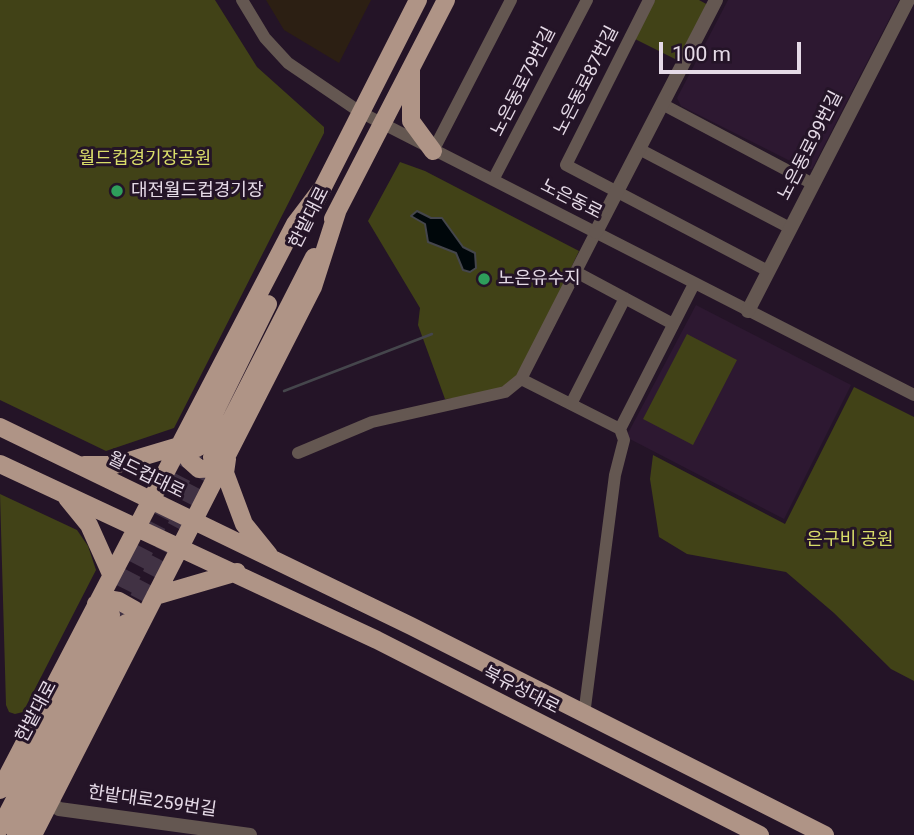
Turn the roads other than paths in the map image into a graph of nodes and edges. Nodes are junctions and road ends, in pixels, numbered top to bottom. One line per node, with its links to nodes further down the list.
1 (242, 0): 11 (street, 노은동로)
2 (418, 0): 11 (main road, 한밭대로)
3 (446, 0): 9 (main road, 한밭대로)
4 (512, 0): 14 (street)
5 (587, 0): 15 (street, 노은동로79번길)
6 (649, 0): 17 (street, 노은동로87번길)
7 (716, 0): 10 (street)
8 (908, 0): 16 (street, 노은동로99번길)
9 (411, 68): 12 (main road, 한밭대로); 14 (main road)
10 (662, 104): 13 (street); 16 (street)
11 (360, 112): 12 (street, 노은동로); 31 (main road, 한밭대로)
12 (383, 124): 14 (street, 노은동로); 31 (main road, 한밭대로)
13 (639, 149): 17 (street); 18 (street)
14 (433, 151): 15 (street, 노은동로)
15 (493, 180): 19 (street, 노은동로)
16 (813, 184): 18 (street, 노은동로99번길)
17 (617, 191): 19 (street); 20 (street, 노은동로87번길)
18 (790, 228): 20 (street, 노은동로99번길)
19 (596, 232): 21 (street); 22 (street, 노은동로)
20 (768, 271): 24 (street, 노은동로99번길)
21 (576, 272): 23 (street); 26 (street)
22 (694, 284): 24 (street, 노은동로); 25 (street)
23 (625, 298): 25 (street); 28 (street)
24 (748, 311): 27 (street, 노은동로)
25 (673, 324): 30 (street)
26 (521, 379): 28 (street); 32 (street)
27 (914, 395)
28 (570, 404): 30 (street)
29 (0, 426): 34 (main road, 월드컵대로)
30 (620, 429): 46 (street, 북유성대로)
31 (209, 452): 34 (main road); 36 (main road); 37 (main road); 40 (main road)
32 (298, 453)
33 (0, 464): 35 (main road)
34 (77, 465): 36 (main road, 월드컵대로)
35 (62, 493): 38 (main road); 42 (main road)
36 (152, 503): 37 (main road, 월드컵대로); 38 (main road)
37 (192, 522): 39 (main road); 40 (main road, 월드컵대로)
38 (138, 528): 39 (main road); 42 (main road)
39 (180, 547): 41 (main road); 43 (main road)
40 (274, 560): 46 (main road, 북유성대로)
41 (237, 572): 43 (main road); 53 (main road, 북유성대로)
42 (111, 575): 44 (main road)
43 (155, 596): 45 (main road)
44 (96, 604): 45 (main road); 47 (main road)
45 (126, 619): 48 (main road); 49 (main road, 한밭대로); 50 (main road)
46 (584, 715): 54 (main road, 북유성대로)
47 (0, 790)
48 (50, 802): 51 (main road); 52 (street, 한밭대로259번길)
49 (0, 828)
50 (16, 835)
51 (33, 835)
52 (250, 835)
53 (760, 835)
54 (825, 835)

